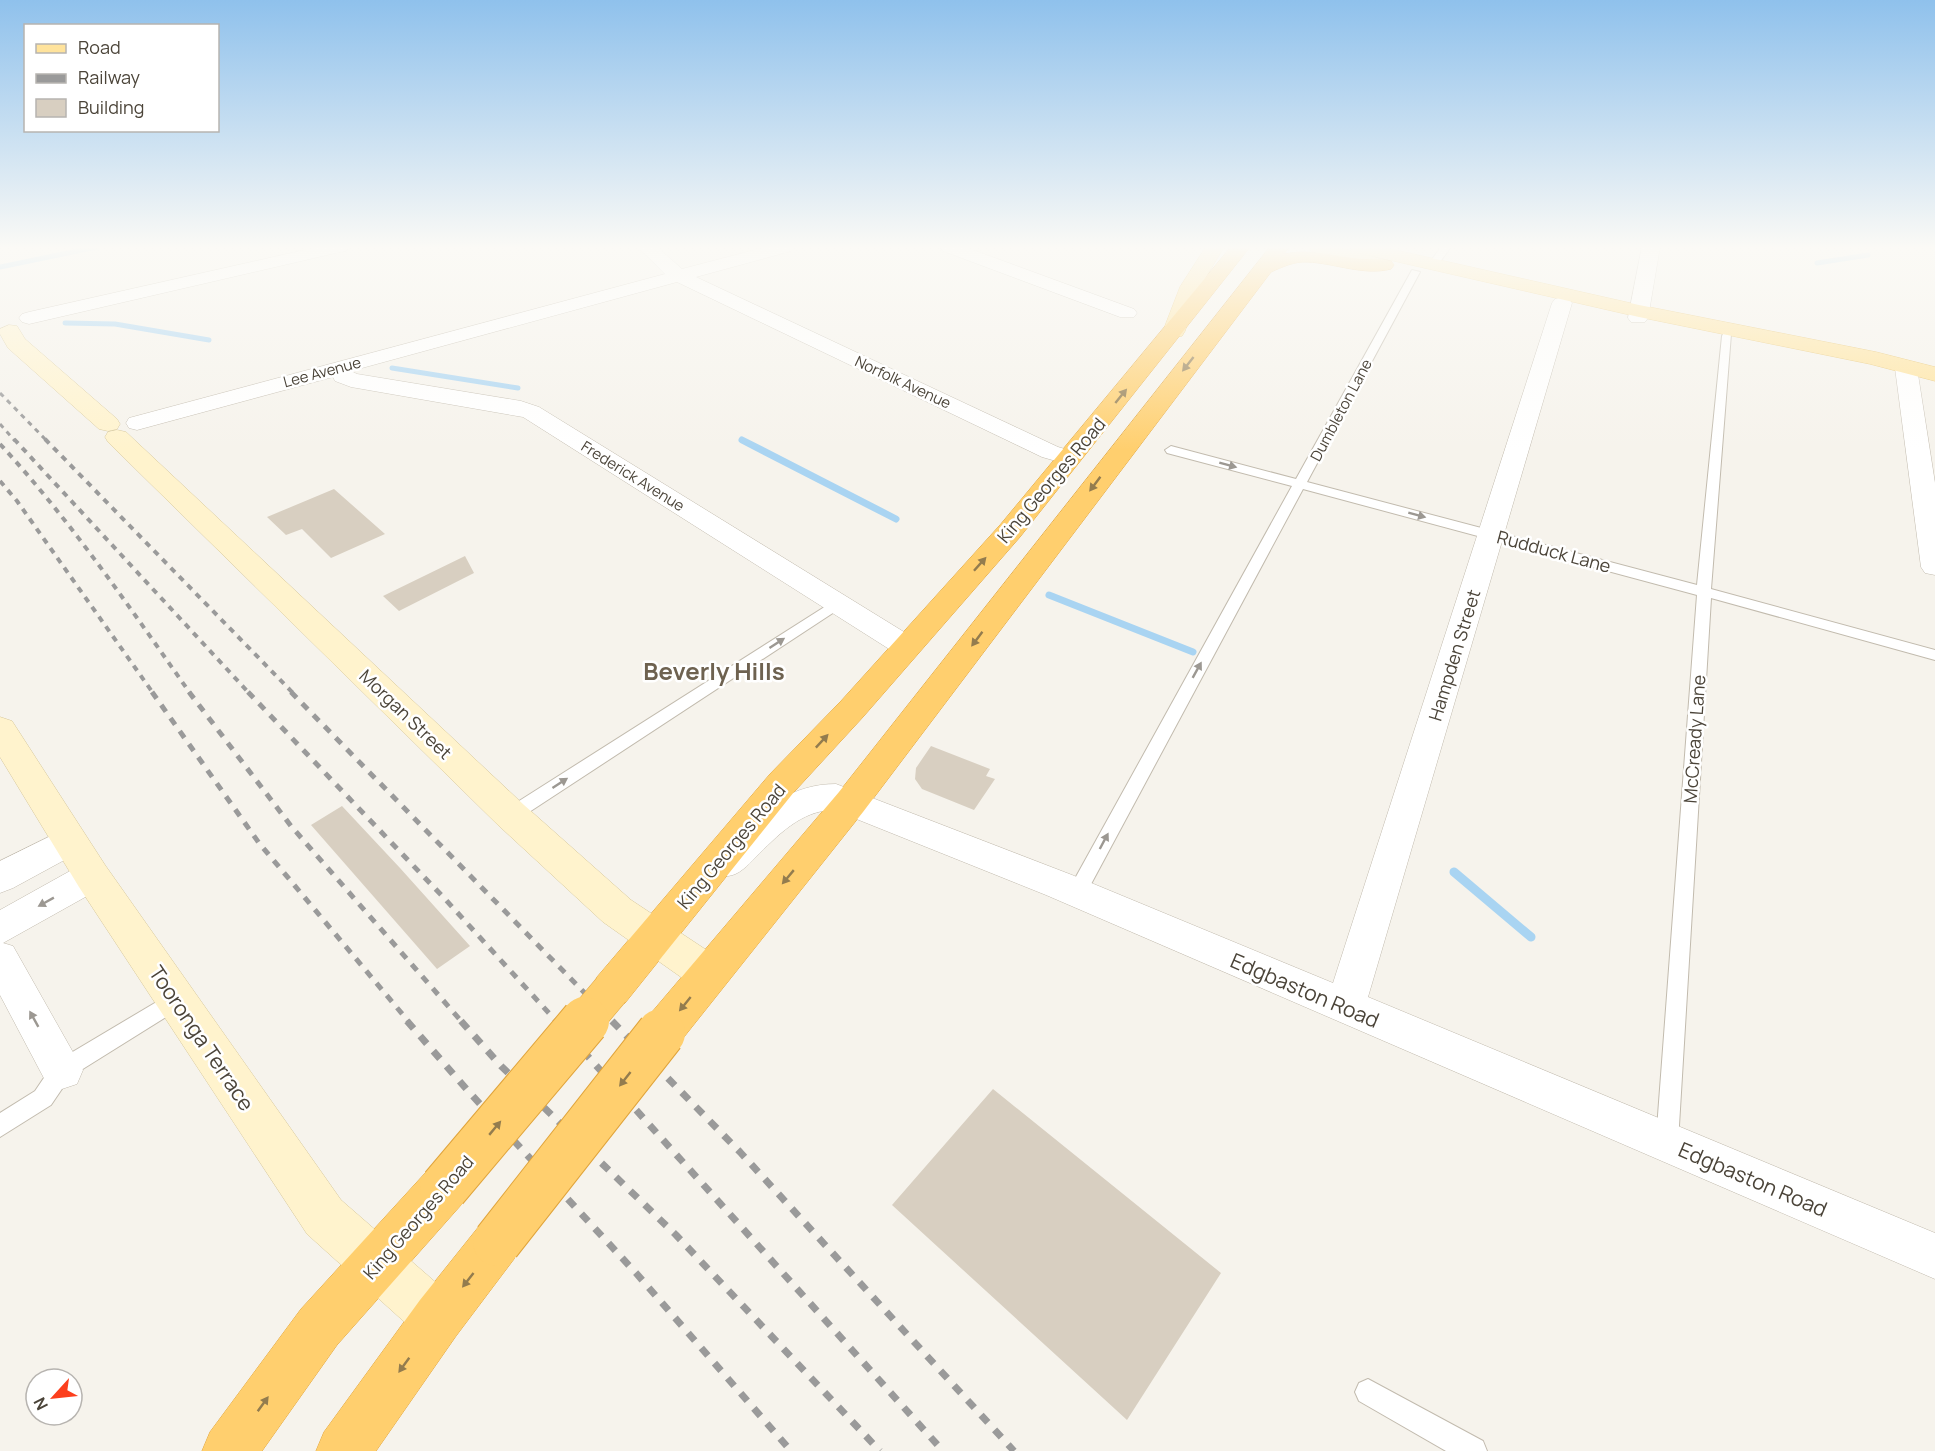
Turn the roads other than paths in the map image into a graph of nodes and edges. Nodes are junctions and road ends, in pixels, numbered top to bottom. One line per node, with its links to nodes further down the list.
1 (43, 315): 11 (street)
2 (534, 315): 15 (street, Lee Avenue)
3 (761, 315): 20 (street, Norfolk Avenue)
4 (1178, 315): 13 (main road)
5 (1188, 315): 13 (highway, King Georges Road)
6 (1226, 315): 30 (highway, King Georges Road, one-way to 30)
7 (1397, 315): 21 (lane, Dumbleton Lane)
8 (1558, 315): 23 (street, Hampden Street)
9 (1641, 315): 14 (main road)
10 (1642, 315): 16 (main road)
11 (29, 318): 12 (street)
12 (2, 324): 18 (street, Morgan Street)
13 (1174, 332): 20 (highway, King Georges Road, one-way to 13)
14 (1727, 336): 16 (main road); 25 (lane, McCready Lane)
15 (338, 367): 18 (street, Lee Avenue); 26 (street, Frederick Avenue)
16 (1899, 367): 17 (main road); 22 (street)
17 (1935, 374)
18 (121, 428): 31 (street, Morgan Street)
19 (1172, 450): 21 (lane, Rudduck Lane, one-way to 21)
20 (1070, 458): 27 (highway, King Georges Road, one-way to 20)
21 (1301, 484): 23 (lane, Rudduck Lane, one-way to 23); 36 (lane, Dumbleton Lane, one-way to 21)
22 (1930, 504): 24 (street)
23 (1492, 534): 25 (lane, Rudduck Lane); 42 (street, Hampden Street)
24 (1935, 567)
25 (1704, 592): 28 (lane, Rudduck Lane); 45 (lane, McCready Lane)
26 (837, 604): 27 (street, Frederick Avenue); 31 (lane, one-way to 26)
27 (907, 647): 35 (highway, King Georges Road, one-way to 27)
28 (1935, 655)
29 (2, 737): 32 (street, Tooronga Terrace)
30 (850, 802): 35 (street, Edgbaston Road); 36 (street, Edgbaston Road); 40 (highway, King Georges Road, one-way to 40)
31 (511, 815): 38 (street, Morgan Street)
32 (69, 841): 33 (street, Tooronga Terrace); 34 (street)
33 (92, 876): 37 (street, one-way to 37); 41 (street, Tooronga Terrace)
34 (0, 878)
35 (693, 892): 38 (highway, King Georges Road)
36 (1076, 893): 42 (street, Edgbaston Road)
37 (0, 928)
38 (654, 937): 40 (street, Morgan Street); 47 (highway, King Georges Road, one-way to 38, bridge)
39 (0, 958): 43 (street, one-way to 39)
40 (709, 974): 48 (highway, King Georges Road, one-way to 48, bridge)
41 (175, 1000): 43 (lane); 47 (street, Tooronga Terrace)
42 (1345, 1007): 45 (street, Edgbaston Road)
43 (62, 1070): 44 (lane)
44 (0, 1126)
45 (1667, 1142): 46 (street, Edgbaston Road)
46 (1935, 1256)
47 (378, 1264): 48 (street, Tooronga Terrace); 50 (highway, King Georges Road, one-way to 47)
48 (438, 1318): 51 (highway, King Georges Road, one-way to 51)
49 (1368, 1392): 52 (lane)
50 (228, 1451)
51 (343, 1451)
52 (1473, 1451)

